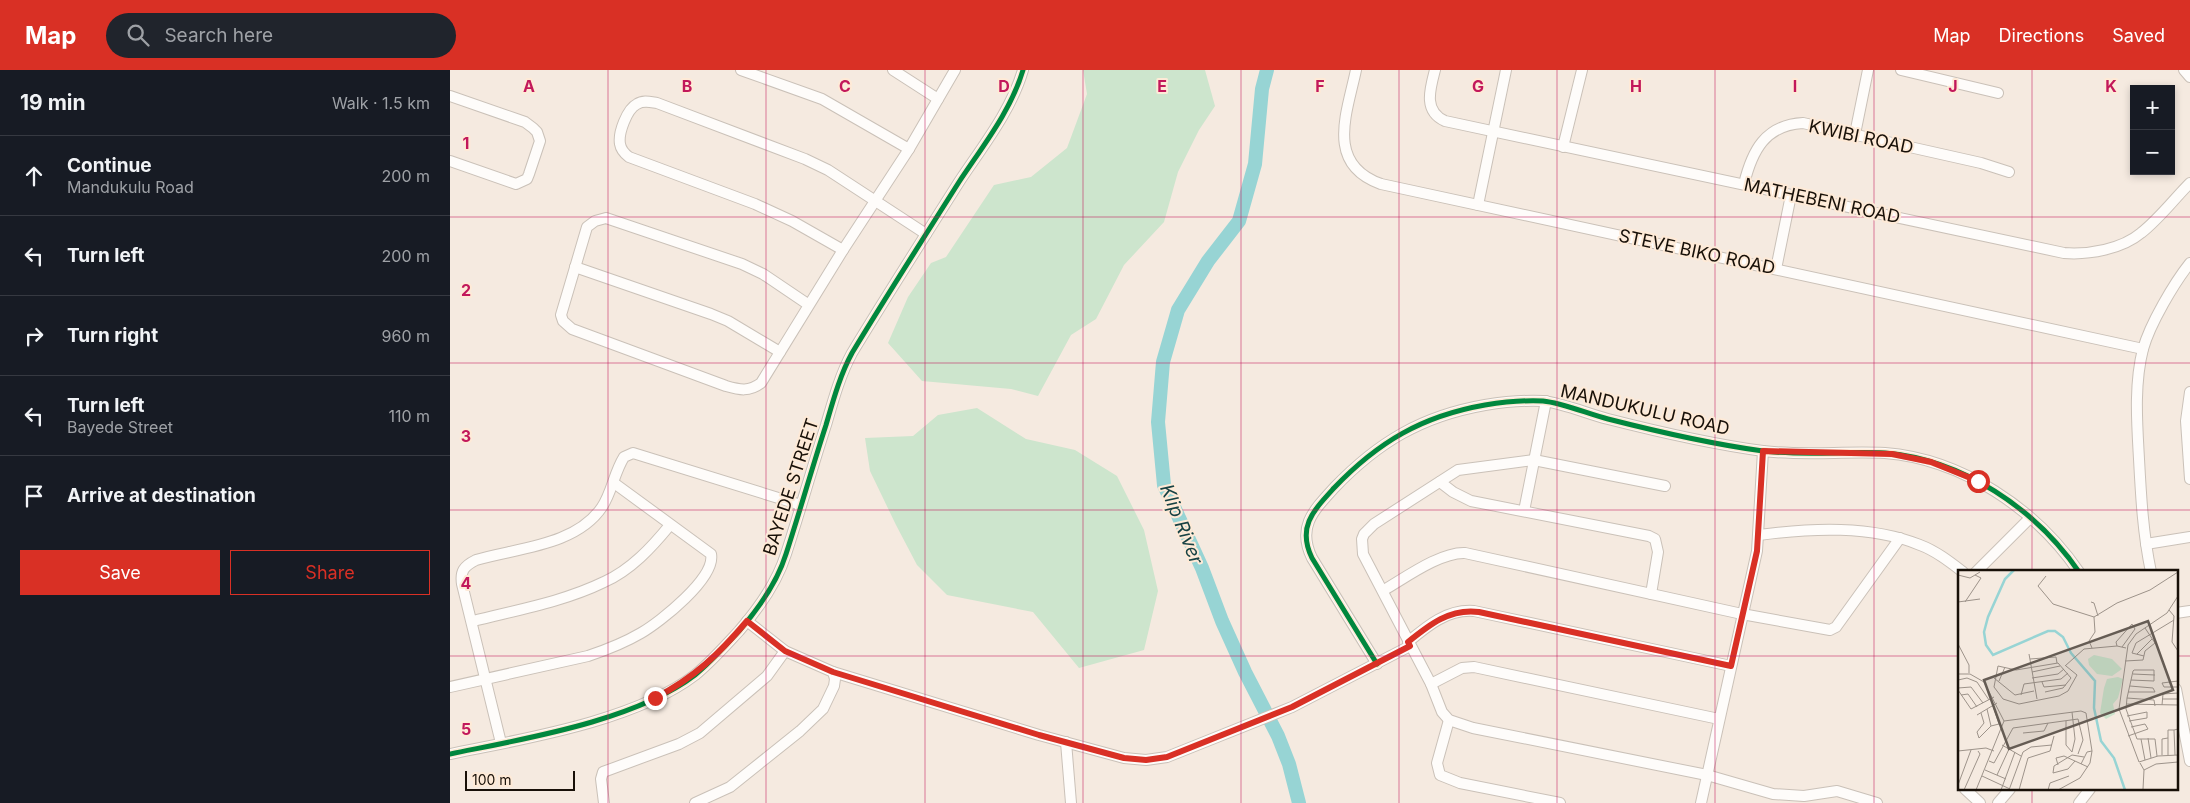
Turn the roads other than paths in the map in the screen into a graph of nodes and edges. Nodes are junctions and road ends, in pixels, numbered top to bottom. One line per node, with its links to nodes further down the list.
1 (741, 70): 19 (street)
2 (893, 70): 15 (street)
3 (955, 70): 15 (street)
4 (1023, 70): 27 (street, BAYEDE STREET)
5 (1356, 70): 26 (street, STEVE BIKO ROAD)
6 (1434, 70): 16 (street, MATHEBENI ROAD)
7 (1506, 70): 16 (street)
8 (1582, 70): 18 (street)
9 (1868, 70): 17 (street)
10 (1901, 70): 13 (street)
11 (2184, 70): 12 (street)
12 (2190, 77)
13 (1998, 93)
14 (450, 96): 20 (street)
15 (938, 99): 19 (street)
16 (1492, 131): 18 (street, MATHEBENI ROAD); 26 (street)
17 (1854, 134): 21 (street, KWIBI ROAD); 23 (street, KWIBI ROAD)
18 (1563, 147): 23 (street, MATHEBENI ROAD)
19 (909, 149): 25 (street)
20 (450, 161)
21 (2009, 172)
22 (2190, 183): 24 (street, MATHEBENI ROAD)
23 (1744, 184): 24 (street, MATHEBENI ROAD)
24 (1791, 195): 31 (street)
25 (875, 200): 27 (street); 28 (street); 28 (street)
26 (1478, 205): 31 (street, STEVE BIKO ROAD)
27 (926, 234): 43 (street, BAYEDE STREET)
28 (843, 250): 32 (street)
29 (2190, 263): 33 (street)
30 (575, 267): 32 (street); 34 (street); 34 (street)
31 (1776, 269): 33 (street, STEVE BIKO ROAD)
32 (808, 305): 34 (street)
33 (2143, 349): 50 (street)
34 (780, 352)
35 (2190, 392): 39 (street)
36 (1546, 401): 37 (street, MANDUKULU ROAD); 38 (street); 62 (street, MANDUKULU ROAD)
37 (1763, 451): 45 (street, MANDUKULU ROAD); 47 (street)
38 (1534, 460): 40 (street); 42 (street); 44 (street)
39 (2190, 479)
40 (1440, 482): 44 (street); 55 (street)
41 (614, 483): 43 (street); 46 (street); 59 (street)
42 (1665, 486)
43 (801, 505): 58 (street, BAYEDE STREET)
44 (1524, 511): 56 (street)
45 (2030, 518): 52 (street); 53 (street, MANDUKULU ROAD)
46 (670, 525): 59 (street); 65 (street)
47 (1760, 535): 49 (street); 57 (street)
48 (2190, 536): 50 (street)
49 (1900, 538): 51 (street); 57 (street)
50 (2146, 544): 54 (street)
51 (1960, 570)
52 (1978, 570)
53 (2077, 570)
54 (2151, 570)
55 (1384, 590): 56 (street); 60 (street)
56 (1651, 594): 57 (street)
57 (1742, 614): 63 (street)
58 (747, 621): 61 (street); 72 (street, BAYEDE STREET)
59 (473, 622): 65 (street)
60 (1409, 644): 62 (street); 63 (street); 66 (street)
61 (785, 651): 64 (street); 81 (street)
62 (1377, 664): 71 (street)
63 (1731, 666): 69 (street)
64 (833, 672): 71 (street); 82 (street)
65 (486, 679): 67 (street); 72 (street)
66 (1431, 684): 69 (street); 70 (street)
67 (450, 687)
68 (2178, 699): 74 (street)
69 (1719, 719): 75 (street)
70 (1449, 720): 75 (street); 80 (street)
71 (1066, 742): 83 (street)
72 (501, 744): 73 (street, BAYEDE STREET)
73 (450, 754)
74 (2190, 761)
75 (1707, 775): 79 (street); 85 (street)
76 (1966, 790): 88 (street)
77 (2009, 790): 89 (street)
78 (2089, 790): 90 (street)
79 (1837, 791): 86 (street); 87 (street)
80 (1534, 800): 84 (street)
81 (604, 803)
82 (695, 803)
83 (1071, 803)
84 (1560, 803)
85 (1701, 803)
86 (1823, 803)
87 (1877, 803)
88 (1980, 803)
89 (1998, 803)
90 (2079, 803)

